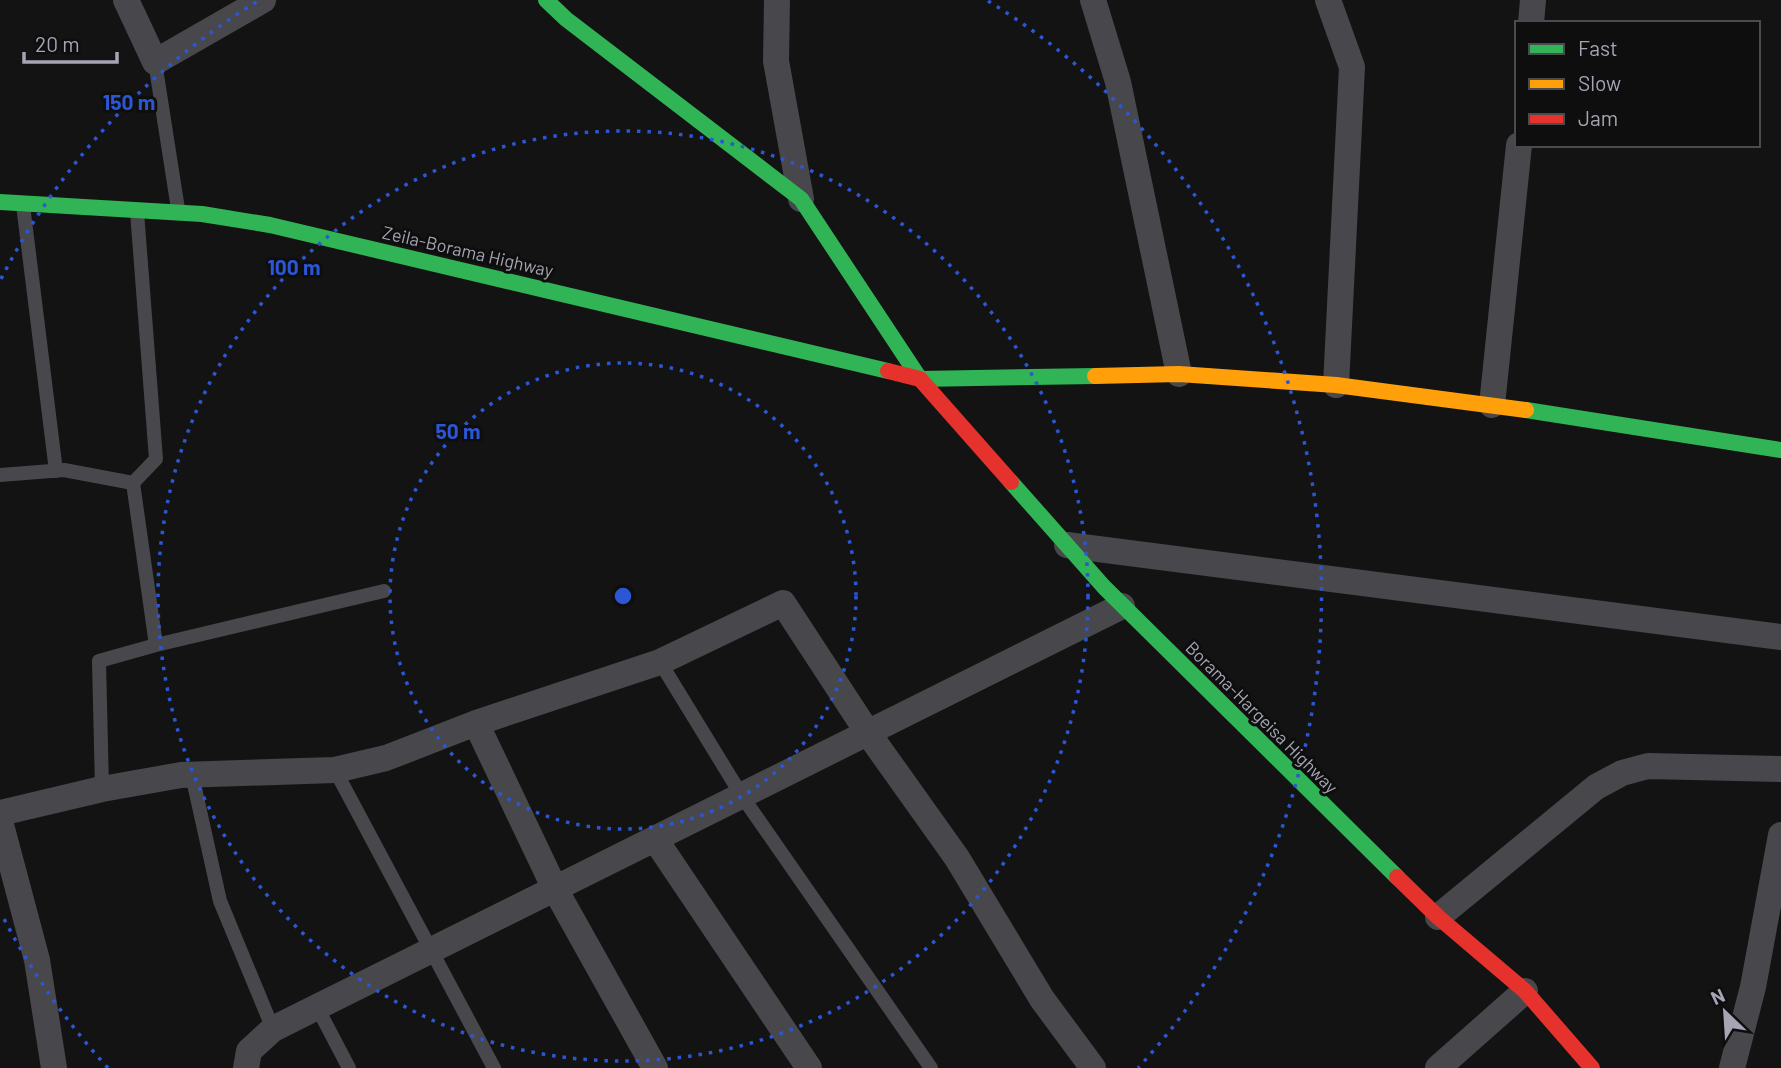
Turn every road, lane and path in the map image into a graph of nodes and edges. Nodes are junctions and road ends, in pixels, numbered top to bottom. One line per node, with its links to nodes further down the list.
1 (126, 0): 9 (street)
2 (263, 0): 9 (street)
3 (545, 0): 11 (main road, Borama-Hargeisa Highway)
4 (776, 0): 11 (street)
5 (1093, 0): 16 (street)
6 (1328, 0): 18 (street)
7 (1533, 0): 8 (street)
8 (1531, 21)
9 (155, 62): 15 (lane)
10 (1518, 147): 19 (street)
11 (801, 199): 17 (main road, Borama-Hargeisa Highway)
12 (0, 202): 13 (main road, Zeila-Borama Highway)
13 (23, 204): 14 (main road, Zeila-Borama Highway); 21 (lane)
14 (136, 210): 17 (main road, Zeila-Borama Highway); 23 (lane)
15 (180, 224)
16 (1179, 374): 17 (main road, Zeila-Borama Highway); 18 (main road, Zeila-Borama Highway)
17 (920, 379): 24 (main road, Borama-Hargeisa Highway)
18 (1336, 385): 19 (main road, Zeila-Borama Highway)
19 (1492, 405): 20 (main road, Zeila-Borama Highway)
20 (1781, 450)
21 (56, 471): 22 (lane); 23 (lane)
22 (0, 475)
23 (133, 483): 28 (lane)
24 (1067, 545): 26 (main road, Borama-Hargeisa Highway); 27 (street)
25 (384, 591): 28 (lane)
26 (1122, 606): 31 (street); 42 (main road, Borama-Hargeisa Highway)
27 (1781, 637)
28 (156, 645): 35 (lane)
29 (660, 663): 30 (street); 31 (street); 36 (lane)
30 (476, 723): 33 (street); 41 (street)
31 (868, 733): 36 (street); 54 (street)
32 (1781, 769): 42 (street)
33 (335, 770): 34 (street); 43 (lane)
34 (191, 775): 35 (street); 46 (lane)
35 (102, 789): 37 (street)
36 (742, 796): 40 (street); 53 (lane)
37 (0, 813)
38 (0, 821): 47 (street)
39 (1781, 835): 57 (street)
40 (655, 839): 41 (street); 52 (street)
41 (555, 889): 43 (street); 51 (street)
42 (1438, 917): 44 (main road, Borama-Hargeisa Highway)
43 (430, 951): 45 (street); 50 (lane)
44 (1525, 990): 55 (street); 56 (main road, Borama-Hargeisa Highway)
45 (317, 1007): 46 (street); 49 (lane)
46 (273, 1029): 48 (street)
47 (54, 1068)
48 (246, 1068)
49 (349, 1068)
50 (494, 1068)
51 (655, 1068)
52 (809, 1068)
53 (932, 1068)
54 (1093, 1068)
55 (1438, 1068)
56 (1592, 1068)
57 (1732, 1068)

